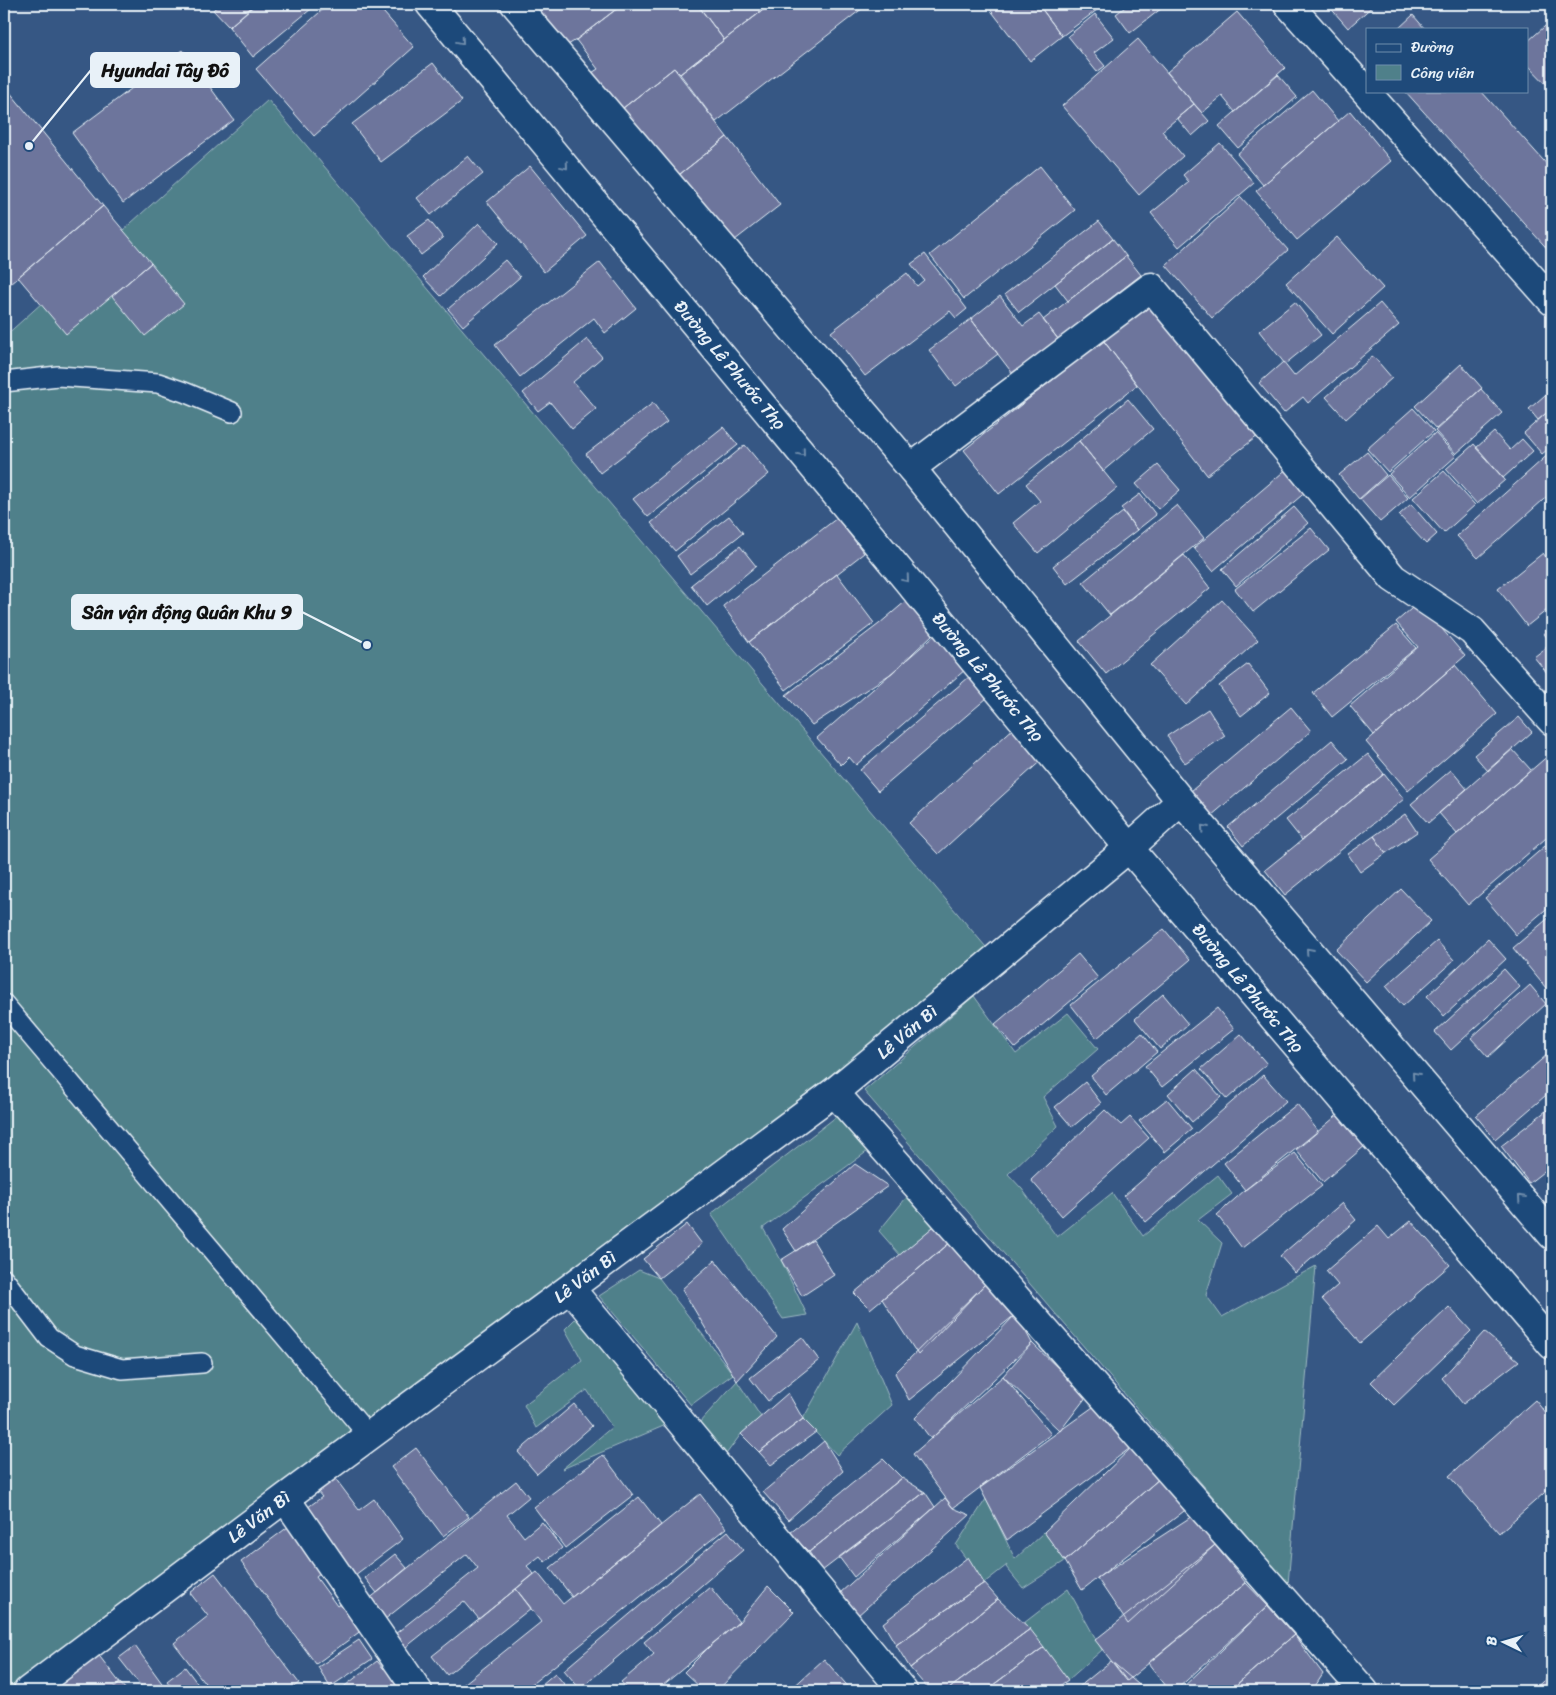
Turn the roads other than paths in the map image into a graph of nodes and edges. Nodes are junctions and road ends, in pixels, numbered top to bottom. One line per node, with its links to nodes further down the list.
1 (430, 4): 12 (street, Đường Lê Phước Thọ, one-way to 12)
2 (515, 4): 9 (street)
3 (1288, 4): 4 (street)
4 (1366, 92)
5 (1366, 92): 6 (street)
6 (1552, 301)
7 (4, 382): 8 (lane)
8 (232, 412)
9 (911, 468): 10 (street); 11 (street)
10 (1552, 721)
11 (1181, 801): 12 (street, Lê Văn Bì); 15 (street, one-way to 11)
12 (1129, 848): 14 (street, Lê Văn Bì); 18 (street, Đường Lê Phước Thọ)
13 (4, 1004): 20 (lane)
14 (834, 1092): 17 (street, Lê Văn Bì); 25 (street)
15 (1552, 1235)
16 (4, 1279): 19 (lane)
17 (570, 1288): 20 (street, Lê Văn Bì); 24 (street)
18 (1552, 1345)
19 (202, 1363)
20 (369, 1436): 21 (street, Lê Văn Bì)
21 (285, 1498): 22 (street, Lê Văn Bì); 23 (street)
22 (28, 1691)
23 (418, 1691)
24 (903, 1691)
25 (1364, 1691)

